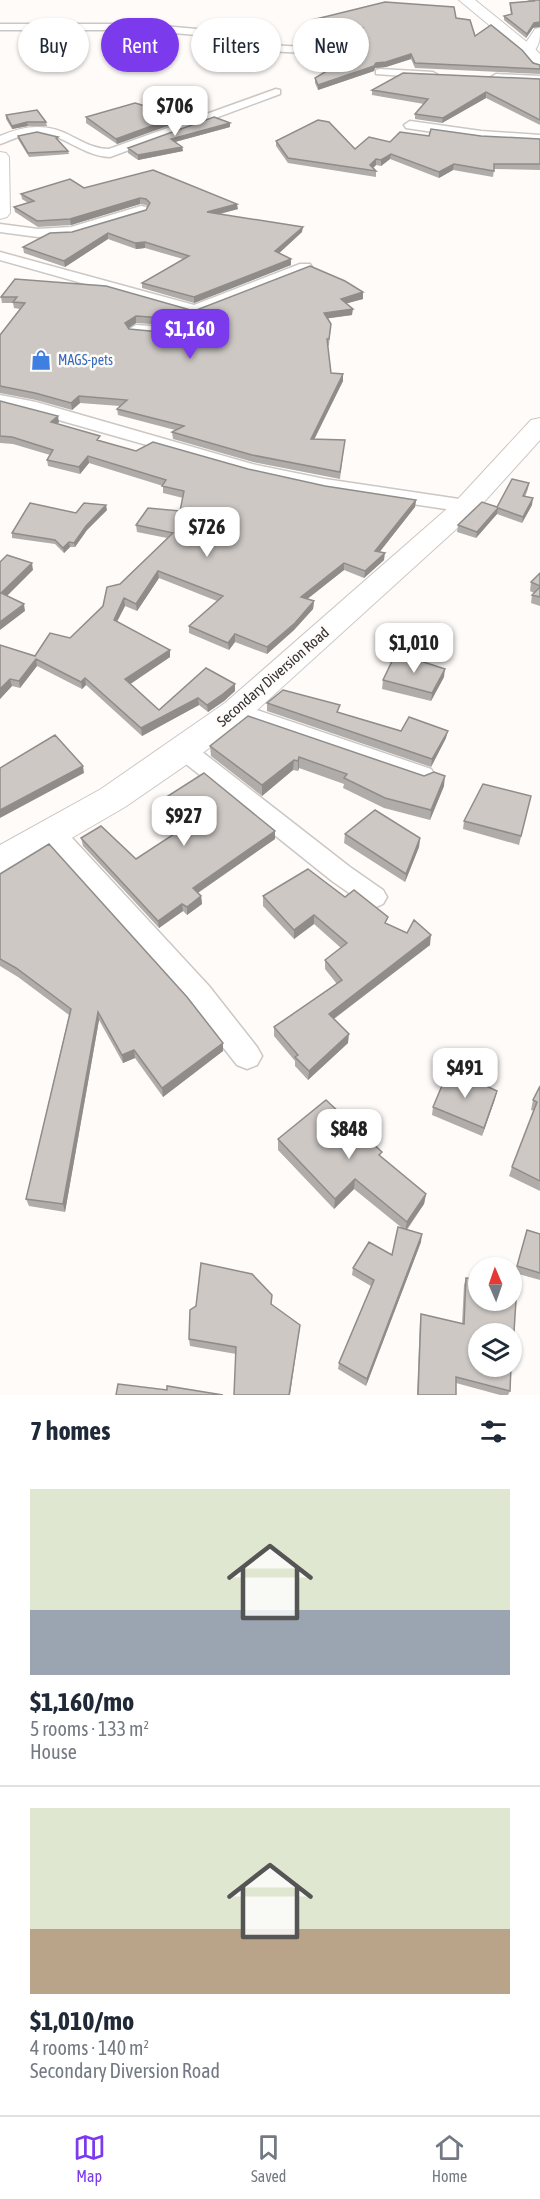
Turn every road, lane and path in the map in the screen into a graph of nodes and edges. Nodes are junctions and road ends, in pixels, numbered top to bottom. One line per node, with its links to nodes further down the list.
1 (466, 0): 5 (main road)
2 (0, 27): 4 (street)
3 (540, 33): 5 (street)
4 (293, 49)
5 (528, 50): 6 (main road)
6 (540, 63)
7 (380, 72): 8 (street)
8 (442, 75)
9 (482, 77): 10 (street)
10 (540, 79)
11 (276, 92): 14 (street)
12 (410, 125): 13 (street)
13 (540, 139)
14 (0, 140)
15 (0, 157): 17 (main road)
16 (141, 210): 18 (street)
17 (0, 213)
18 (0, 228)
19 (0, 256): 21 (street)
20 (305, 267): 22 (street)
21 (136, 294): 22 (street); 22 (street)
22 (195, 310)
23 (0, 400): 25 (street)
24 (540, 425): 25 (street, Secondary Diversion Road)
25 (466, 506): 26 (street, Secondary Diversion Road)
26 (236, 711): 27 (street, Secondary Diversion Road); 28 (street)
27 (184, 750): 29 (street, Secondary Diversion Road); 31 (street)
28 (423, 775)
29 (52, 833): 30 (street, Secondary Diversion Road); 32 (street)
30 (0, 862)
31 (374, 897)
32 (247, 1056)

